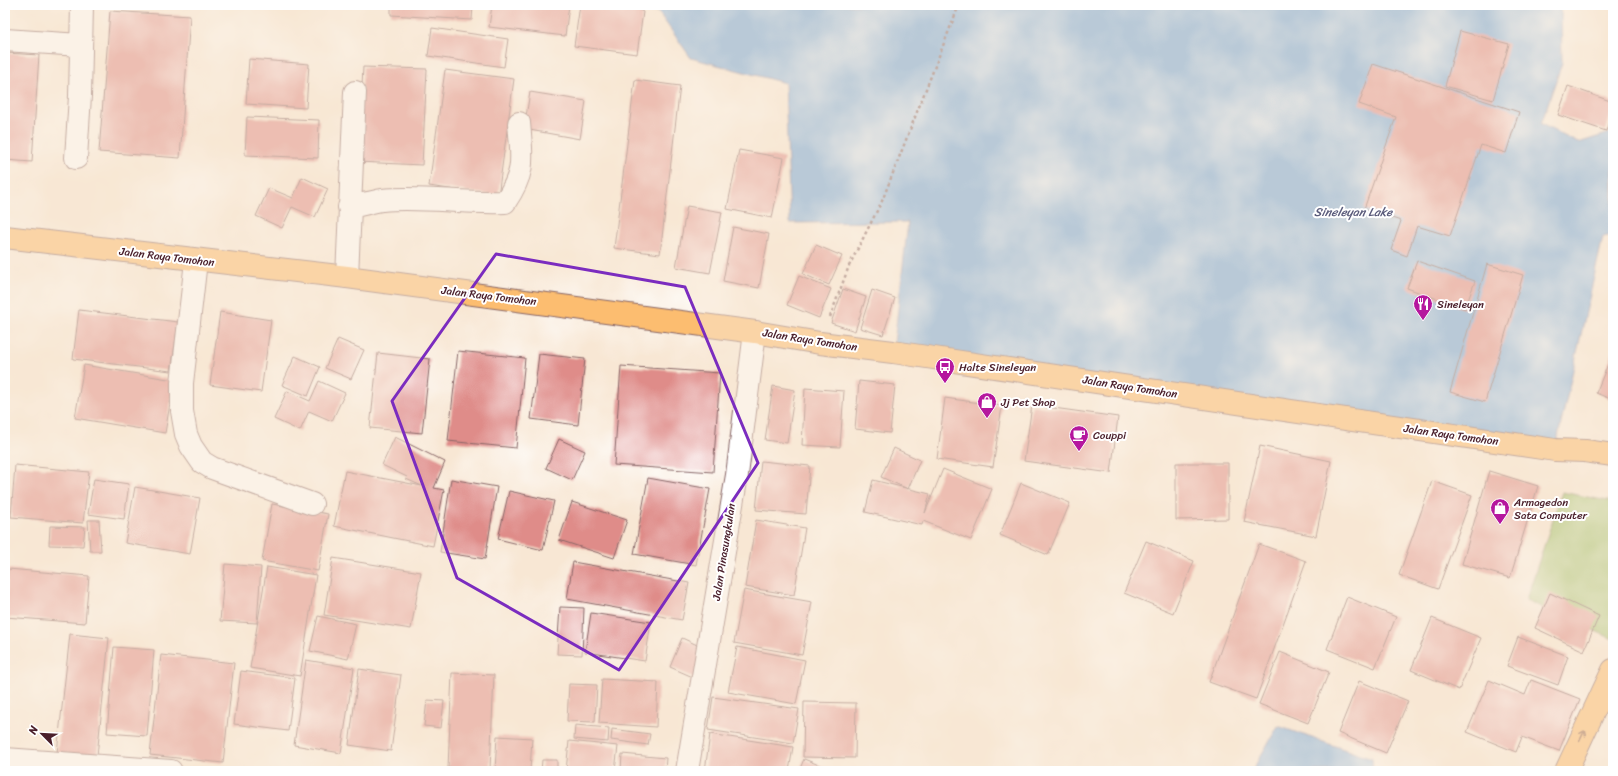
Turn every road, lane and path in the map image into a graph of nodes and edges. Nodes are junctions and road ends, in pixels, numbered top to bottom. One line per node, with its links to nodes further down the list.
1 (82, 5): 4 (street)
2 (959, 5): 13 (path)
3 (5, 40): 4 (street)
4 (80, 45): 7 (street)
5 (354, 92): 8 (street)
6 (519, 123): 8 (street)
7 (76, 158)
8 (349, 207): 11 (street)
9 (5, 237): 10 (main road, Jalan Raya Tomohon)
10 (196, 261): 11 (main road, Jalan Raya Tomohon); 15 (street)
11 (347, 277): 12 (main road, Jalan Raya Tomohon)
12 (755, 332): 13 (main road, Jalan Raya Tomohon); 19 (street, Jalan Pinasungkulan)
13 (820, 343): 14 (main road, Jalan Raya Tomohon)
14 (1613, 455)
15 (312, 504)
16 (1613, 670): 20 (main road, one-way to 16)
17 (5, 759): 18 (street)
18 (171, 771)
19 (687, 771)
20 (1566, 771)

